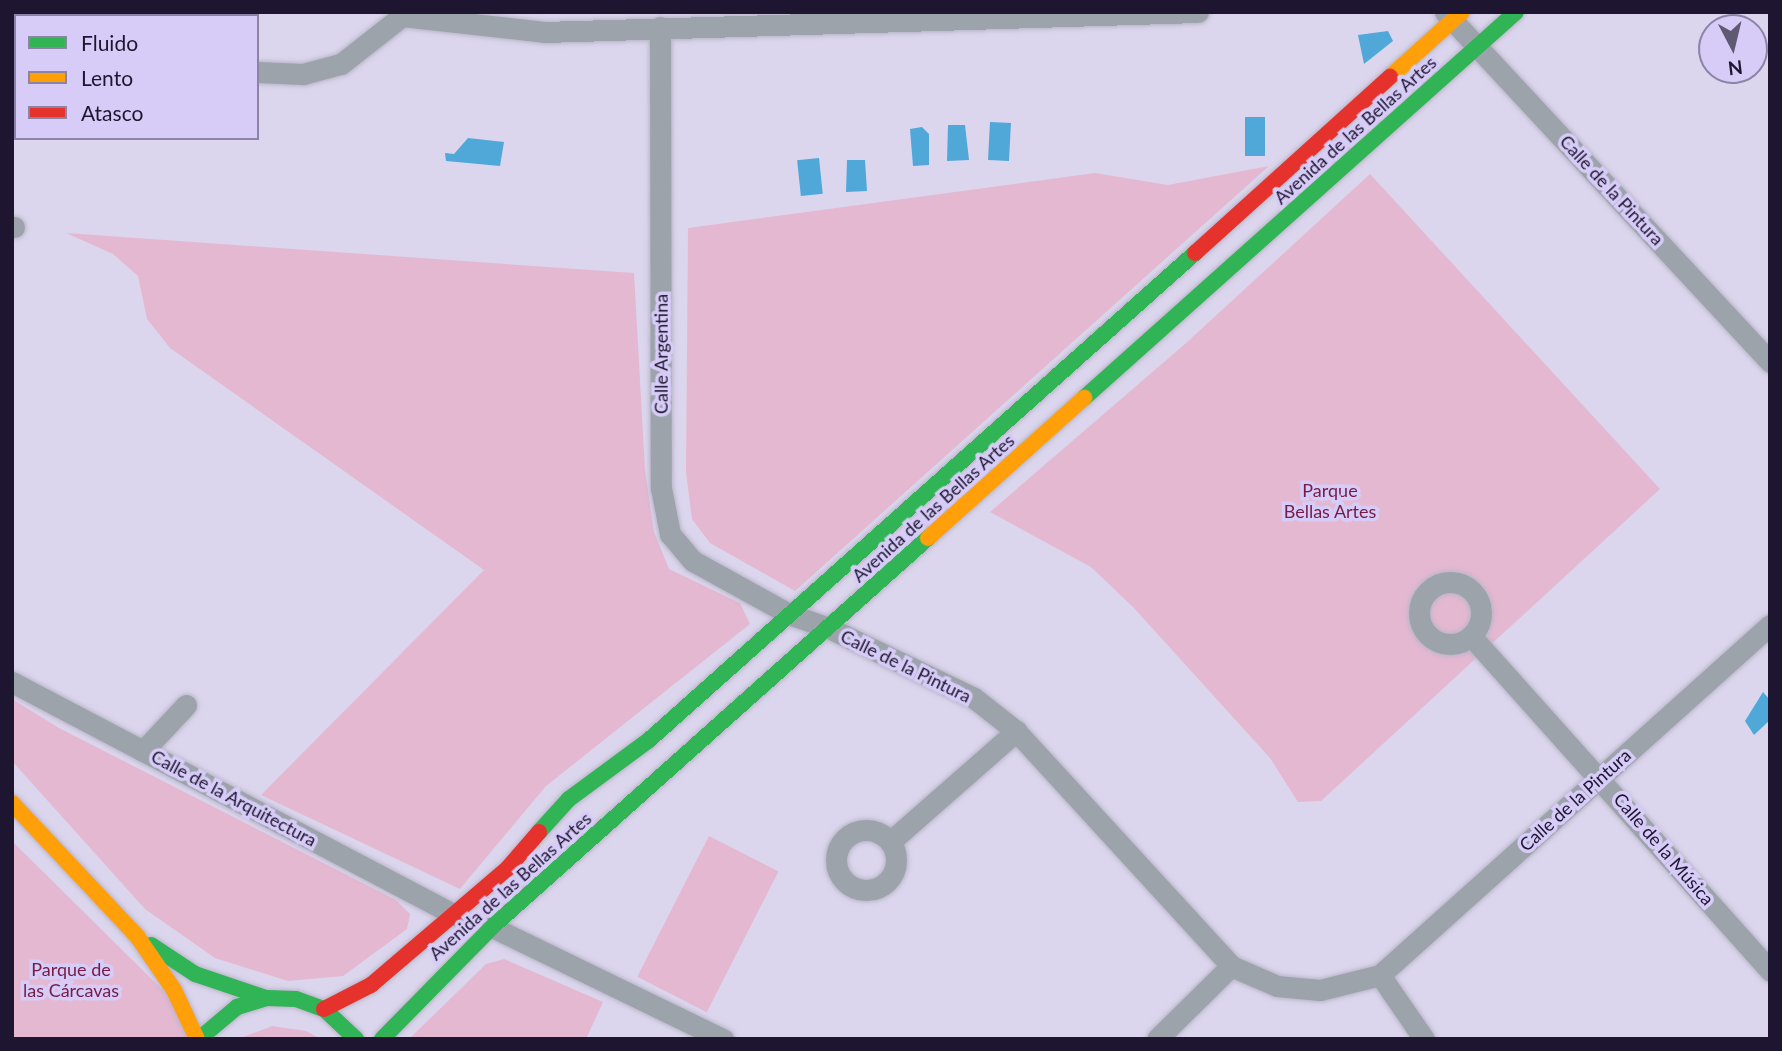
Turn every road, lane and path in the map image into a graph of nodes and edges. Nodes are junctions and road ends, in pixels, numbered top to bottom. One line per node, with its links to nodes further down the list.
1 (1198, 12): 5 (street)
2 (1516, 12): 6 (street, Avenida de las Bellas Artes)
3 (400, 14): 5 (street); 7 (street)
4 (1453, 15): 6 (street, Calle de la Pintura); 9 (street, Avenida de las Bellas Artes)
5 (660, 27): 9 (street, Calle Argentina)
6 (1479, 46): 8 (street, Calle de la Pintura); 11 (street, Avenida de las Bellas Artes)
7 (259, 72)
8 (1770, 362)
9 (789, 614): 11 (street, Calle de la Pintura); 20 (street, Avenida de las Bellas Artes)
10 (1770, 625): 17 (street, Calle de la Pintura)
11 (830, 628): 15 (street, Calle de la Pintura); 21 (street, Avenida de las Bellas Artes)
12 (1471, 636): 17 (street, Calle de la Música)
13 (12, 682): 16 (street, Calle de la Arquitectura)
14 (186, 705): 16 (street)
15 (1016, 731): 19 (street); 23 (street, Calle de la Pintura)
16 (143, 751): 20 (street, Calle de la Arquitectura)
17 (1601, 777): 24 (street, Calle de la Música); 25 (street, Calle de la Pintura)
18 (12, 803): 22 (street)
19 (891, 841)
20 (455, 915): 27 (street, Avenida de las Bellas Artes)
21 (492, 927): 30 (street, Avenida de las Bellas Artes); 31 (street)
22 (137, 936): 26 (street); 28 (street)
23 (1231, 966): 25 (street, Calle de la Pintura); 32 (street)
24 (1770, 971)
25 (1380, 975): 33 (street)
26 (266, 998): 27 (street); 28 (street)
27 (324, 1009): 29 (street)
28 (198, 1039)
29 (356, 1039)
30 (382, 1039)
31 (723, 1039)
32 (1157, 1039)
33 (1424, 1039)

